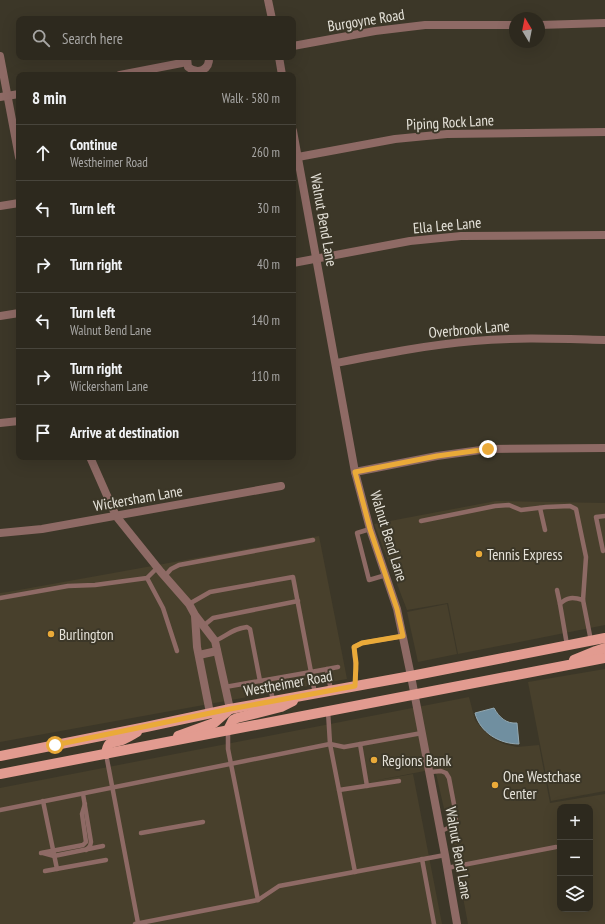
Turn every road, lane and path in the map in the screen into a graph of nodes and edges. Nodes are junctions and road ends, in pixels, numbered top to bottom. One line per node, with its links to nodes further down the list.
1 (268, 0): 2 (street)
2 (271, 16)
3 (605, 23): 5 (street)
4 (509, 25): 6 (street, Burgoyne Road)
5 (545, 26)
6 (296, 45)
7 (0, 56): 14 (street)
8 (187, 60): 9 (street); 11 (street)
9 (209, 60)
10 (280, 60): 12 (street)
11 (133, 72)
12 (282, 72)
13 (16, 94): 14 (street)
14 (4, 96): 16 (street)
15 (605, 132): 18 (street, Piping Rock Lane)
16 (16, 146)
17 (296, 146): 18 (street, Walnut Bend Lane)
18 (298, 156): 22 (street, Walnut Bend Lane)
19 (16, 203): 20 (street)
20 (0, 206)
21 (605, 235): 22 (street, Ella Lee Lane)
22 (317, 258): 23 (street, Ella Lee Lane); 27 (street, Walnut Bend Lane)
23 (296, 262)
24 (16, 313): 25 (street)
25 (0, 316)
26 (605, 340): 27 (street, Overbrook Lane)
27 (336, 363): 32 (street, Walnut Bend Lane)
28 (16, 421): 29 (street)
29 (0, 424)
30 (605, 448): 32 (street)
31 (91, 460): 35 (street)
32 (355, 472): 38 (street, Walnut Bend Lane)
33 (281, 486): 35 (street, Wickersham Lane)
34 (540, 508): 37 (lane); 39 (lane); 49 (lane)
35 (116, 516): 40 (street, Wickersham Lane); 43 (street)
36 (605, 516): 42 (lane)
37 (421, 521)
38 (370, 529): 44 (street, Walnut Bend Lane); 44 (lane)
39 (545, 530)
40 (0, 533)
41 (313, 540): 45 (lane)
42 (603, 551)
43 (158, 568): 45 (street); 46 (lane)
44 (386, 575): 55 (street, Walnut Bend Lane)
45 (164, 576): 51 (street)
46 (147, 578): 48 (lane); 61 (lane)
47 (557, 590): 52 (lane)
48 (0, 598)
49 (583, 600): 52 (lane); 58 (lane)
50 (298, 601): 51 (lane); 54 (lane); 68 (lane)
51 (189, 604): 53 (street)
52 (560, 604): 59 (lane)
53 (195, 615): 54 (street); 63 (street)
54 (203, 626): 57 (street)
55 (403, 636): 69 (street, Walnut Bend Lane); 72 (lane)
56 (605, 638): 58 (main road, Westheimer Road)
57 (215, 641): 62 (street); 71 (lane)
58 (591, 641): 59 (main road, Westheimer Road)
59 (568, 645): 69 (main road, Westheimer Road)
60 (605, 648): 66 (main road)
61 (177, 651)
62 (217, 651): 63 (street); 73 (street)
63 (199, 655): 81 (street)
64 (605, 658): 66 (main road)
65 (338, 667): 67 (lane)
66 (555, 668): 76 (main road)
67 (327, 669): 68 (lane); 74 (lane)
68 (311, 672): 70 (lane); 75 (lane)
69 (411, 676): 72 (main road, Westheimer Road); 76 (street, Walnut Bend Lane)
70 (269, 680): 71 (lane); 78 (lane)
71 (260, 681): 73 (lane)
72 (355, 686): 74 (main road, Westheimer Road)
73 (225, 687): 79 (street)
74 (331, 691): 75 (main road, Westheimer Road)
75 (315, 694): 77 (main road, Westheimer Road)
76 (414, 695): 80 (main road); 84 (street, Walnut Bend Lane)
77 (302, 696): 78 (main road, Westheimer Road); 83 (main road)
78 (273, 701): 79 (main road, Westheimer Road)
79 (230, 709): 81 (main road, Westheimer Road); 87 (main road)
80 (328, 711): 83 (main road); 85 (lane)
81 (210, 713): 82 (main road, Westheimer Road)
82 (146, 727): 88 (main road); 89 (main road, Westheimer Road)
83 (228, 730): 87 (main road); 90 (lane)
84 (422, 733): 86 (lane); 91 (street, Walnut Bend Lane)
85 (330, 744): 86 (lane); 90 (lane); 96 (lane)
86 (360, 744): 94 (lane)
87 (152, 746): 88 (main road)
88 (106, 754): 92 (main road); 95 (lane)
89 (0, 756)
90 (231, 764): 95 (lane); 116 (lane)
91 (430, 772): 102 (street, Walnut Bend Lane); 102 (lane)
92 (0, 774)
93 (400, 780): 94 (lane)
94 (367, 786): 96 (lane)
95 (112, 788): 97 (lane); 117 (lane)
96 (339, 790): 115 (lane)
97 (83, 794): 98 (lane); 99 (lane)
98 (44, 801): 100 (lane); 106 (lane)
99 (85, 804): 106 (lane); 107 (lane)
100 (0, 810)
101 (203, 822): 103 (lane)
102 (441, 832): 108 (street, Walnut Bend Lane)
103 (141, 834)
104 (103, 846): 107 (lane)
105 (556, 847): 112 (lane)
106 (53, 850): 109 (lane); 109 (lane)
107 (86, 850): 109 (lane)
108 (445, 855): 110 (lane); 112 (street, Walnut Bend Lane)
109 (54, 856): 113 (lane)
110 (422, 859): 115 (lane); 118 (lane)
111 (106, 860): 113 (lane)
112 (447, 868): 119 (street, Walnut Bend Lane)
113 (57, 869): 114 (lane)
114 (45, 871)
115 (355, 872): 116 (lane)
116 (258, 900): 117 (lane)
117 (137, 924)
118 (434, 924)
119 (457, 924)

